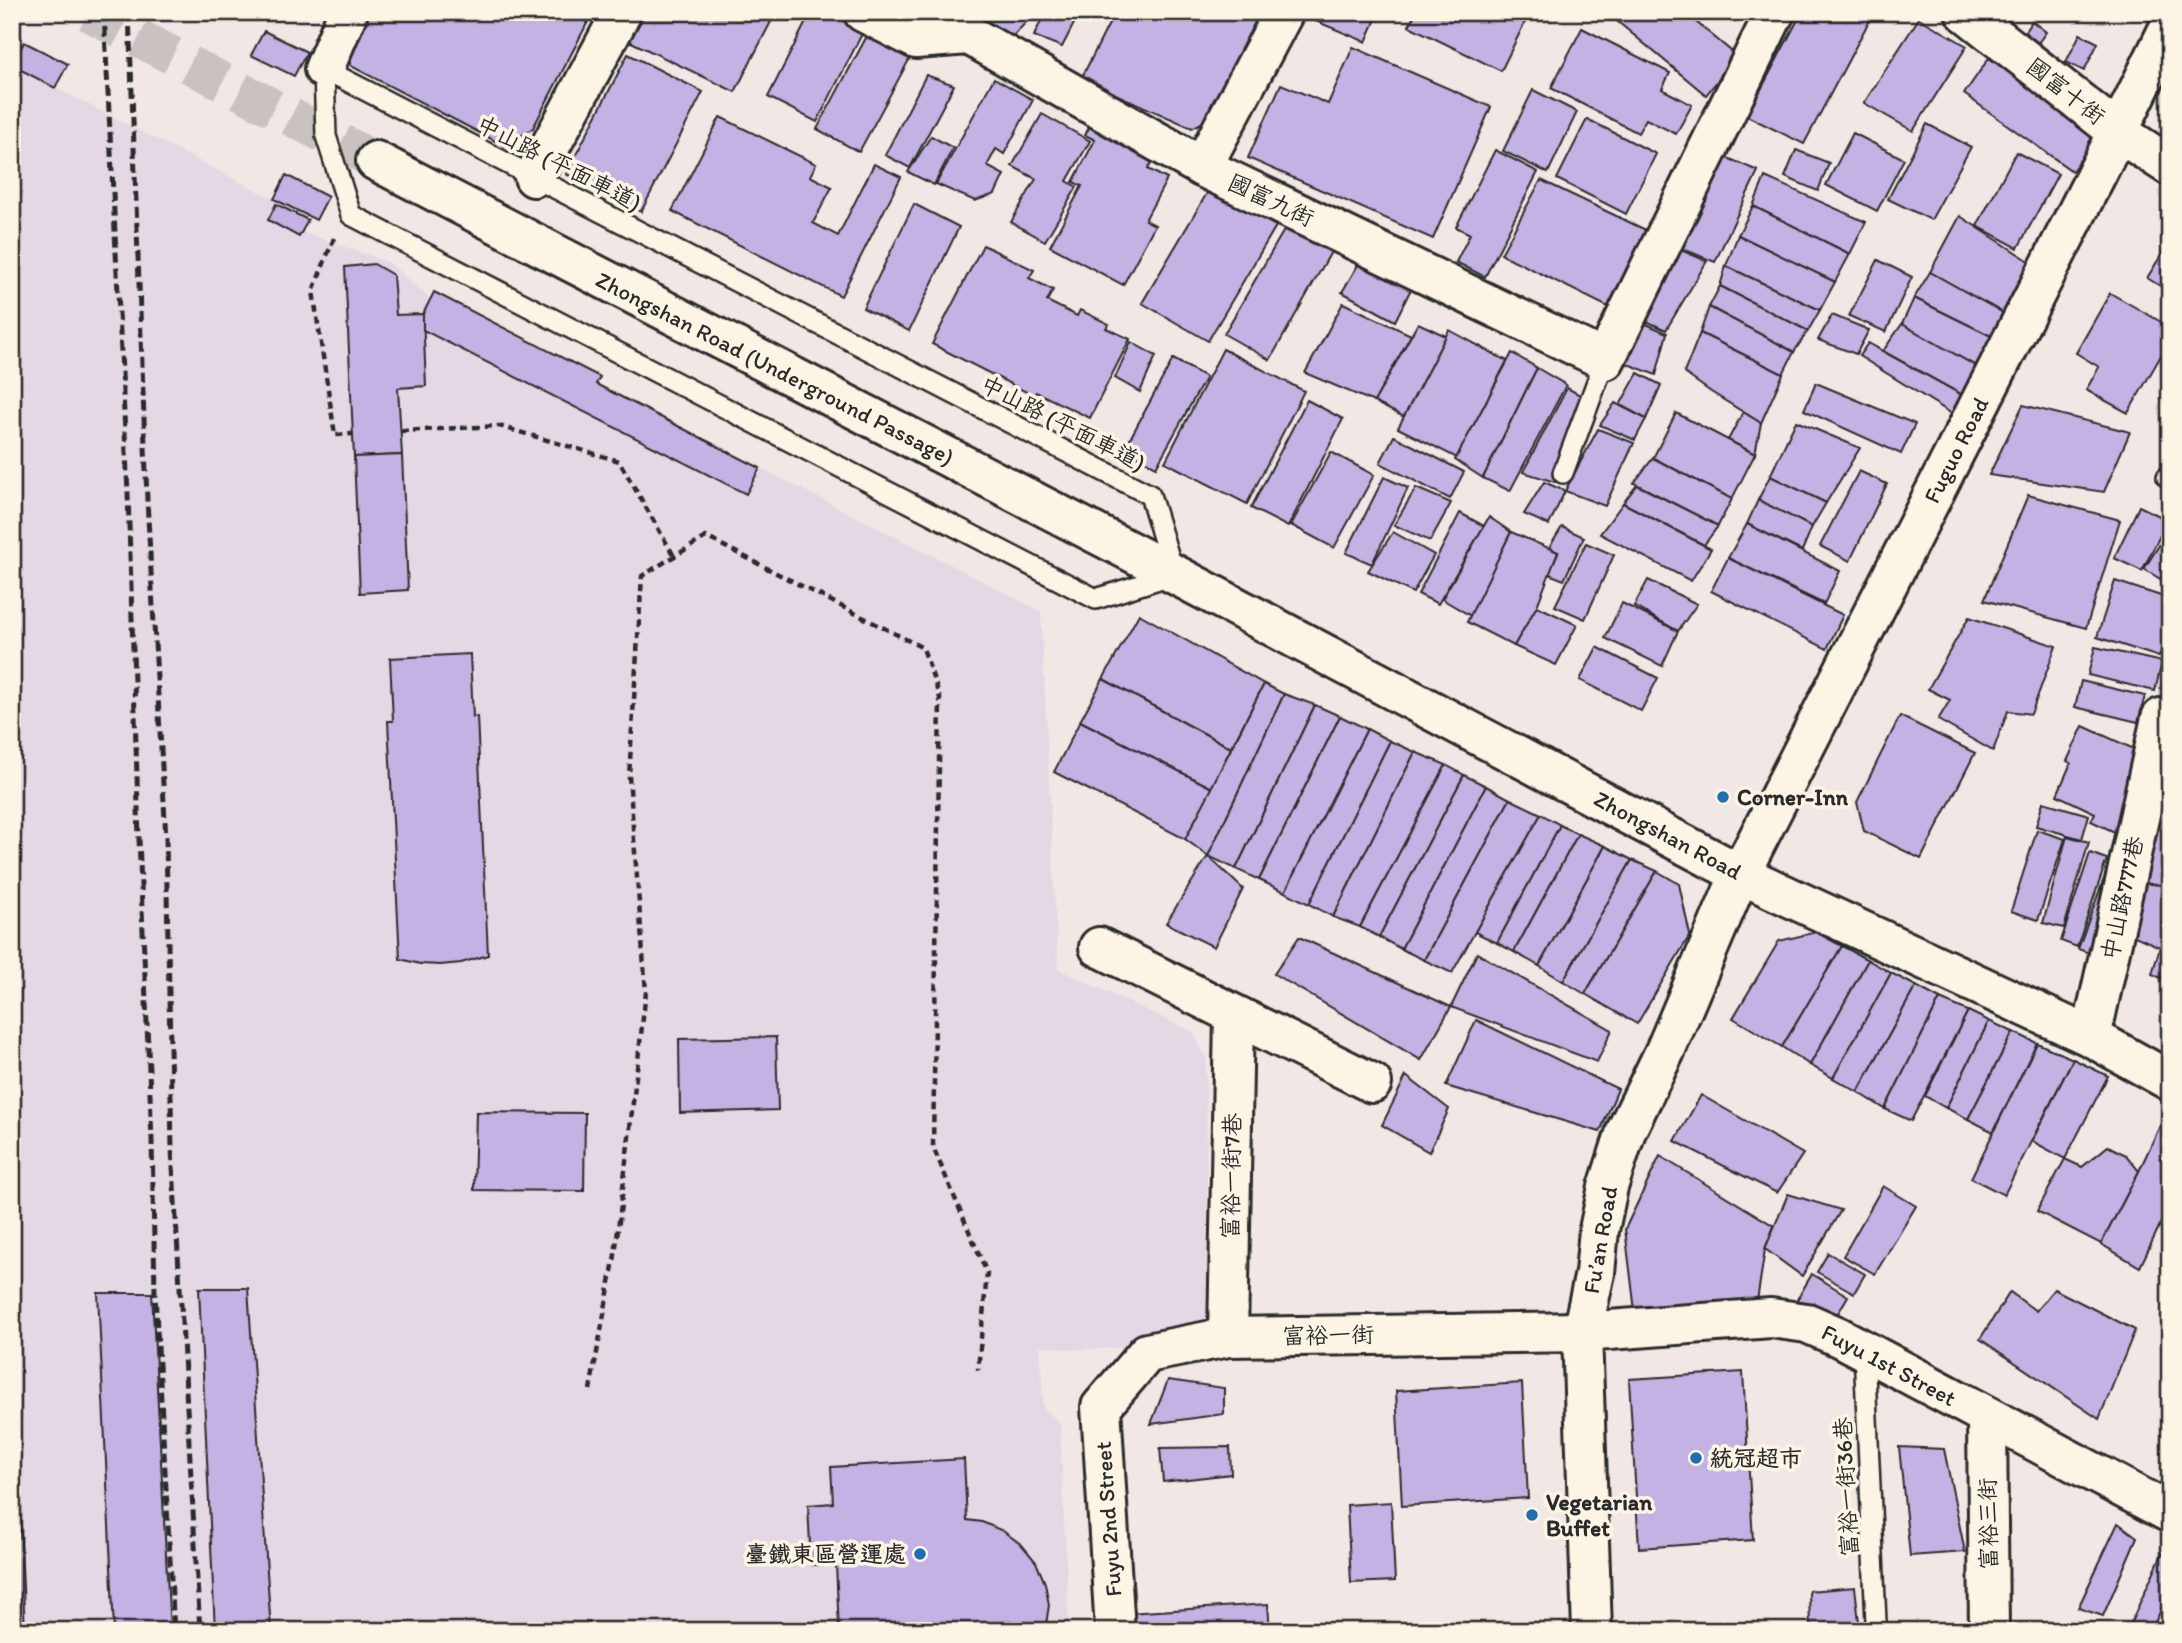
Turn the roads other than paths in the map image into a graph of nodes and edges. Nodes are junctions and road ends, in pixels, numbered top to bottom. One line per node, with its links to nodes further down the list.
1 (348, 12): 9 (street)
2 (622, 12): 14 (street)
3 (863, 12): 7 (street, 國富九街)
4 (1284, 12): 13 (street)
5 (1775, 12): 15 (street)
6 (1965, 12): 10 (street, 國富十街)
7 (968, 23): 13 (street, 國富九街)
8 (2170, 26): 10 (street, Fuguo Road)
9 (324, 69): 14 (lane, 中山路 (平面車道)); 17 (lane)
10 (2118, 132): 12 (street, 國富十街); 19 (street, Fuguo Road)
11 (376, 162): 17 (street, Zhongshan Road (Underground Passage))
12 (2170, 166)
13 (1202, 167): 15 (street, 國富九街)
14 (534, 177): 17 (lane, 中山路 (平面車道))
15 (1593, 353): 16 (lane)
16 (1563, 473)
17 (1174, 574): 19 (street, Zhongshan Road)
18 (2161, 718): 22 (street, 中山路777巷)
19 (1740, 874): 22 (street, Zhongshan Road); 25 (street, Fu’an Road)
20 (1099, 947): 21 (street)
21 (1234, 1015): 24 (street); 26 (street, 富裕一街7巷)
22 (2091, 1037): 23 (street, Zhongshan Road)
23 (2170, 1081)
24 (1372, 1083)
25 (1582, 1332): 26 (street, 富裕一街); 27 (street, Fuyu 1st Street); 33 (street, Fu’an Road)
26 (1228, 1337): 28 (street, 富裕一街)
27 (1864, 1350): 29 (street, Fuyu 1st Street); 31 (lane, 富裕一街36巷)
28 (1101, 1407): 32 (street, Fuyu 2nd Street)
29 (1987, 1417): 30 (street, Fuyu 1st Street); 34 (street, 富裕三街)
30 (2170, 1513)
31 (1876, 1622)
32 (1115, 1631)
33 (1592, 1631)
34 (1989, 1631)

